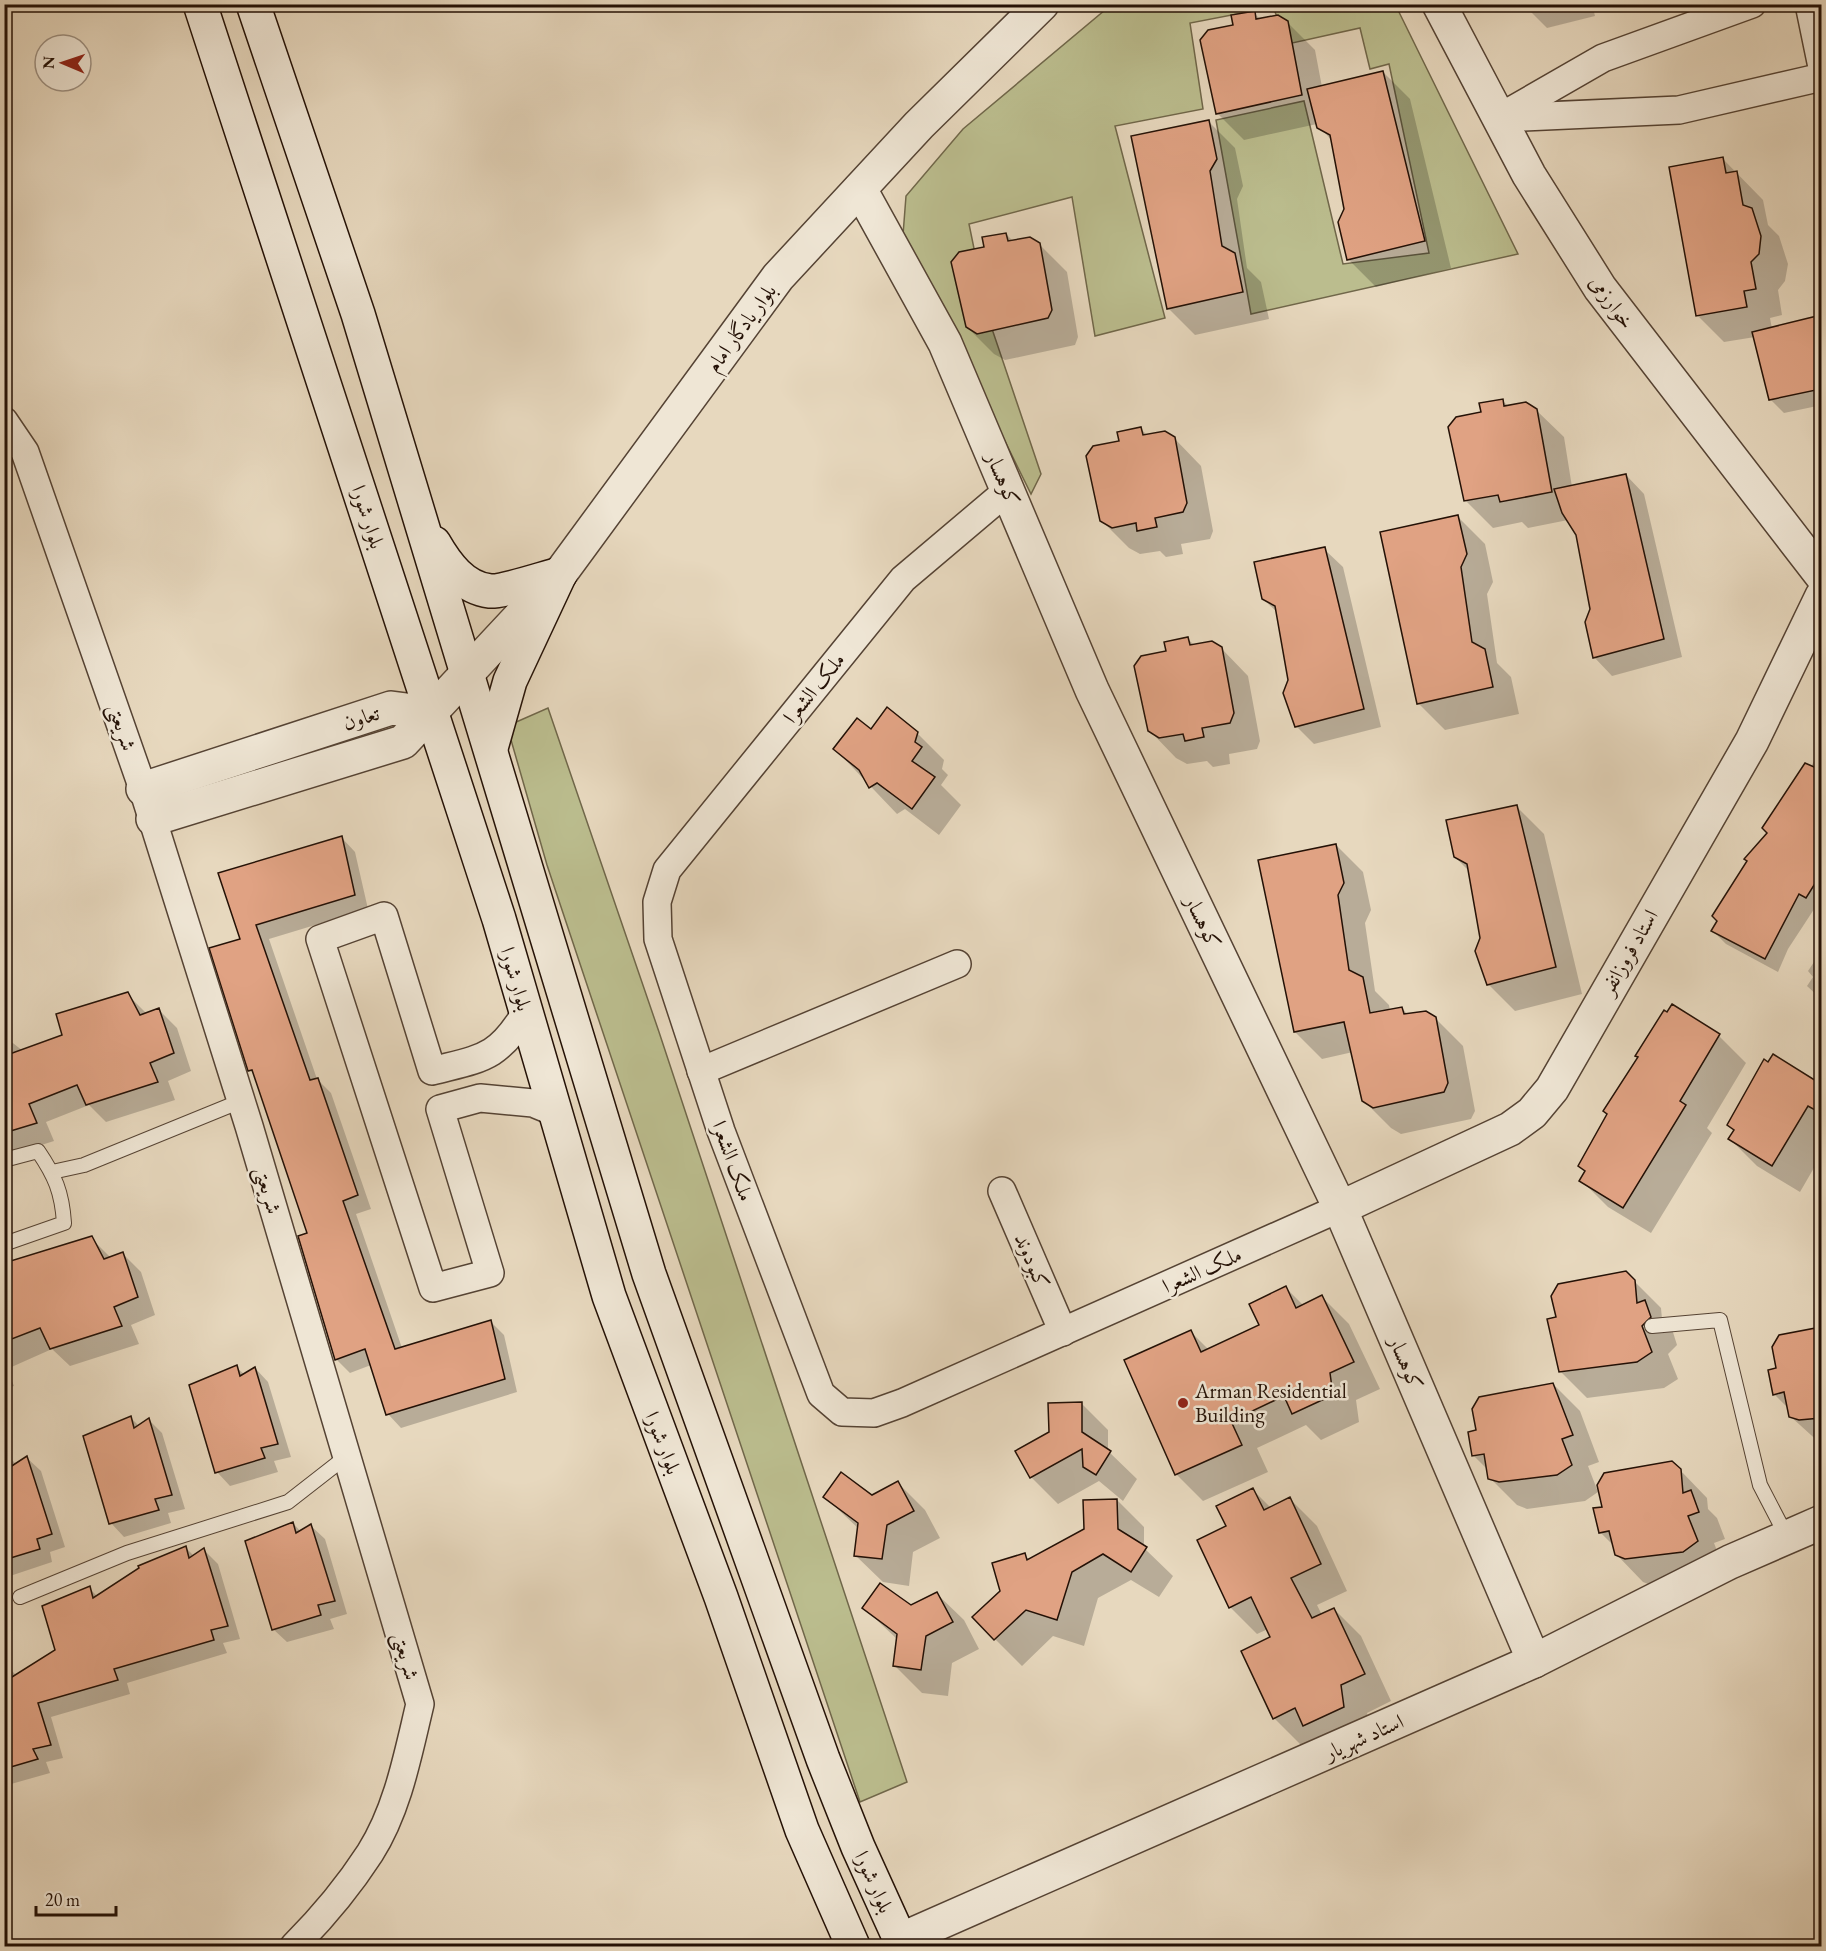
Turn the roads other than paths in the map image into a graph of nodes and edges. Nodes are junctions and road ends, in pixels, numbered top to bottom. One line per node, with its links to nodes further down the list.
1 (200, 4): 18 (street, بلوار شورا)
2 (253, 4): 13 (street, بلوار شورا)
3 (1042, 4): 10 (street, بلوار یادگار امام)
4 (1439, 4): 9 (street, خوارزمی)
5 (1752, 4): 9 (street)
6 (1809, 4): 7 (street)
7 (1821, 67)
8 (1821, 77): 9 (street)
9 (1499, 118): 15 (street, خوارزمی)
10 (860, 189): 12 (street, کوهسار); 14 (street, بلوار یادگار امام)
11 (4, 421): 20 (street, شریعتی)
12 (1007, 491): 24 (street, ملک الشعرا); 31 (street, کوهسار)
13 (422, 524): 14 (street); 17 (street, بلوار شورا)
14 (560, 574): 17 (street, بلوار یادگار امام); 19 (street)
15 (1821, 576)
16 (1821, 596): 31 (street, استاد فروزانفر)
17 (467, 675): 18 (street, بلوار یادگار امام); 19 (street, بلوار شورا)
18 (430, 713): 20 (street, تعاون); 22 (street, بلوار شورا)
19 (491, 748): 40 (street, بلوار شورا)
20 (148, 804): 25 (street, شریعتی)
21 (957, 964): 24 (street)
22 (526, 1012): 23 (street); 27 (street, بلوار شورا)
23 (432, 1071): 26 (street); 26 (street)
24 (701, 1071): 34 (street, ملک الشعرا)
25 (241, 1101): 29 (lane); 35 (street, شریعتی)
26 (440, 1109): 27 (street)
27 (555, 1112): 42 (street, بلوار شورا)
28 (4, 1160): 29 (lane)
29 (52, 1172): 32 (lane)
30 (1002, 1191): 34 (street, کبودوند)
31 (1340, 1208): 34 (street, ملک الشعرا); 39 (street, کوهسار)
32 (4, 1244)
33 (1652, 1326): 37 (lane)
34 (1063, 1332)
35 (347, 1456): 38 (lane); 41 (street, شریعتی)
36 (1821, 1522): 37 (street, استاد شهریار)
37 (1787, 1537): 39 (street, استاد شهریار)
38 (20, 1597)
39 (1534, 1661): 40 (street, استاد شهریار)
40 (902, 1943)
41 (294, 1947)
42 (854, 1947)

